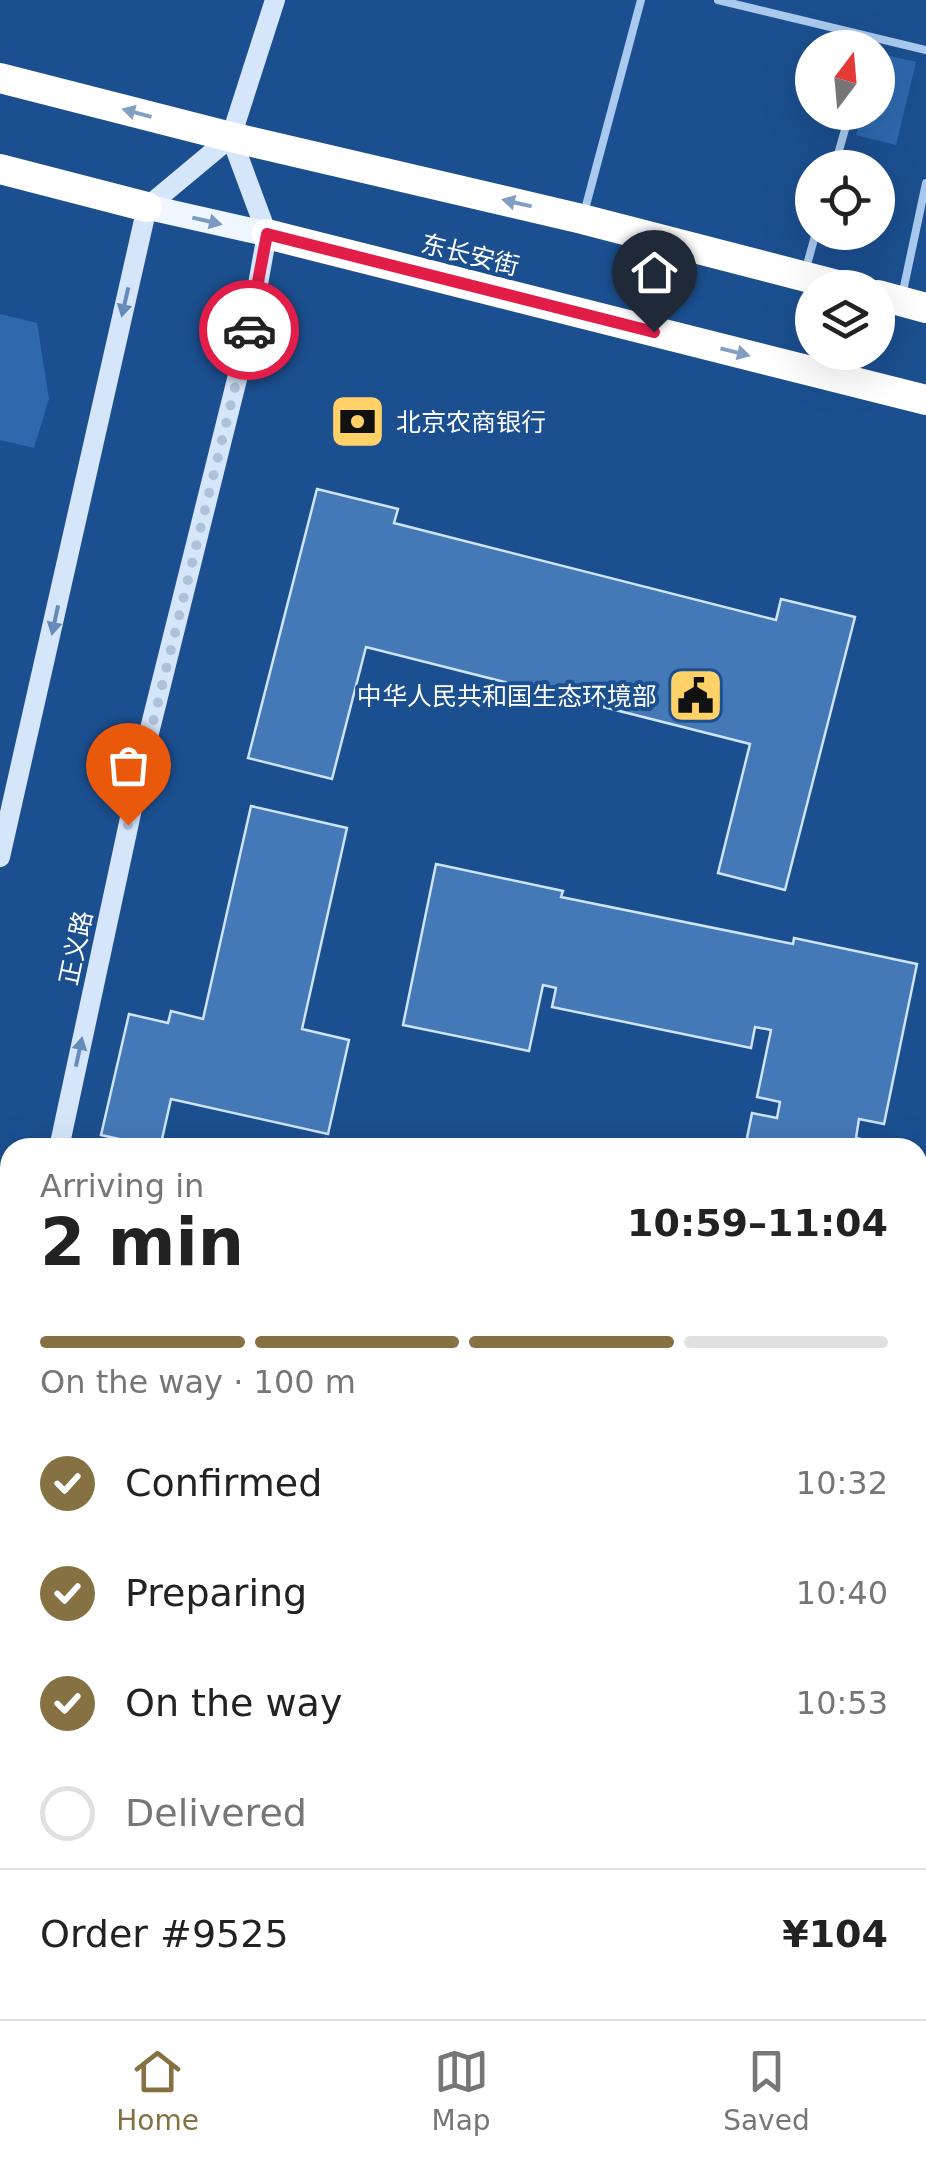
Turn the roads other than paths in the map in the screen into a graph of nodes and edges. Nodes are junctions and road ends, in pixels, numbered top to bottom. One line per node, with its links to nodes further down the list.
1 (275, 0): 8 (street)
2 (641, 0): 12 (lane)
3 (718, 0): 4 (lane)
4 (842, 30)
5 (895, 43): 6 (lane)
6 (926, 50)
7 (0, 78): 8 (highway, one-way to 7)
8 (231, 138): 11 (street); 12 (highway, one-way to 8); 13 (street)
9 (0, 169): 11 (highway, 东长安街)
10 (926, 184): 15 (lane)
11 (146, 207): 13 (main road, 东长安街, one-way to 13); 17 (street, one-way to 17)
12 (582, 219): 14 (highway)
13 (267, 234): 16 (highway, 东长安街, one-way to 16); 18 (street, 正义路, one-way to 13)
14 (795, 273)
15 (901, 302)
16 (926, 400)
17 (0, 857)
18 (61, 1138)

